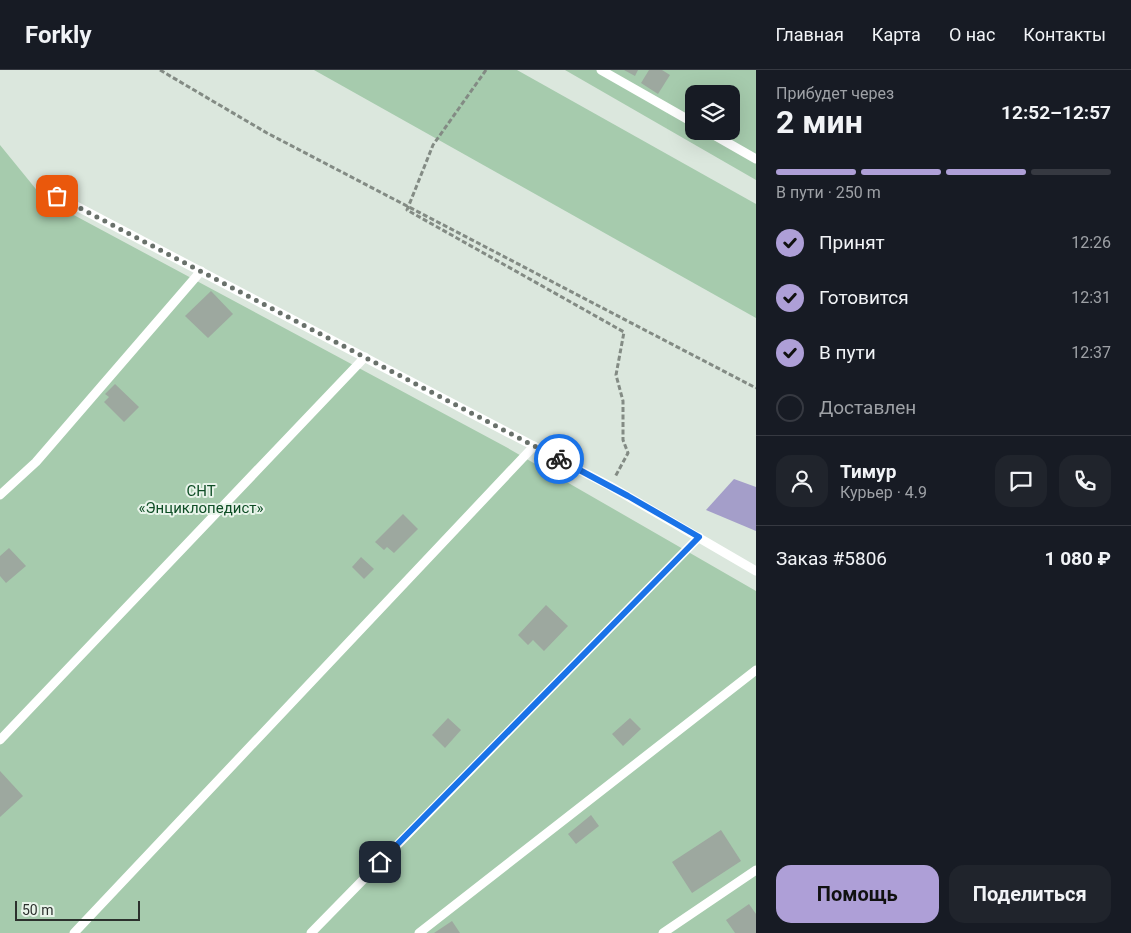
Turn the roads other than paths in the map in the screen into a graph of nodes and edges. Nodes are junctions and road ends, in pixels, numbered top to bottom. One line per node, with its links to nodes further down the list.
1 (601, 70): 2 (lane)
2 (685, 118)
3 (723, 140): 4 (lane)
4 (756, 159)
5 (57, 196): 6 (lane)
6 (202, 271): 7 (lane); 9 (lane)
7 (365, 357): 8 (lane); 13 (lane)
8 (534, 446): 10 (lane); 15 (lane)
9 (0, 495)
10 (699, 537): 11 (lane); 16 (lane)
11 (756, 571)
12 (756, 670): 17 (lane)
13 (0, 740)
14 (756, 870): 18 (lane)
15 (74, 933)
16 (311, 933)
17 (419, 933)
18 (663, 933)

